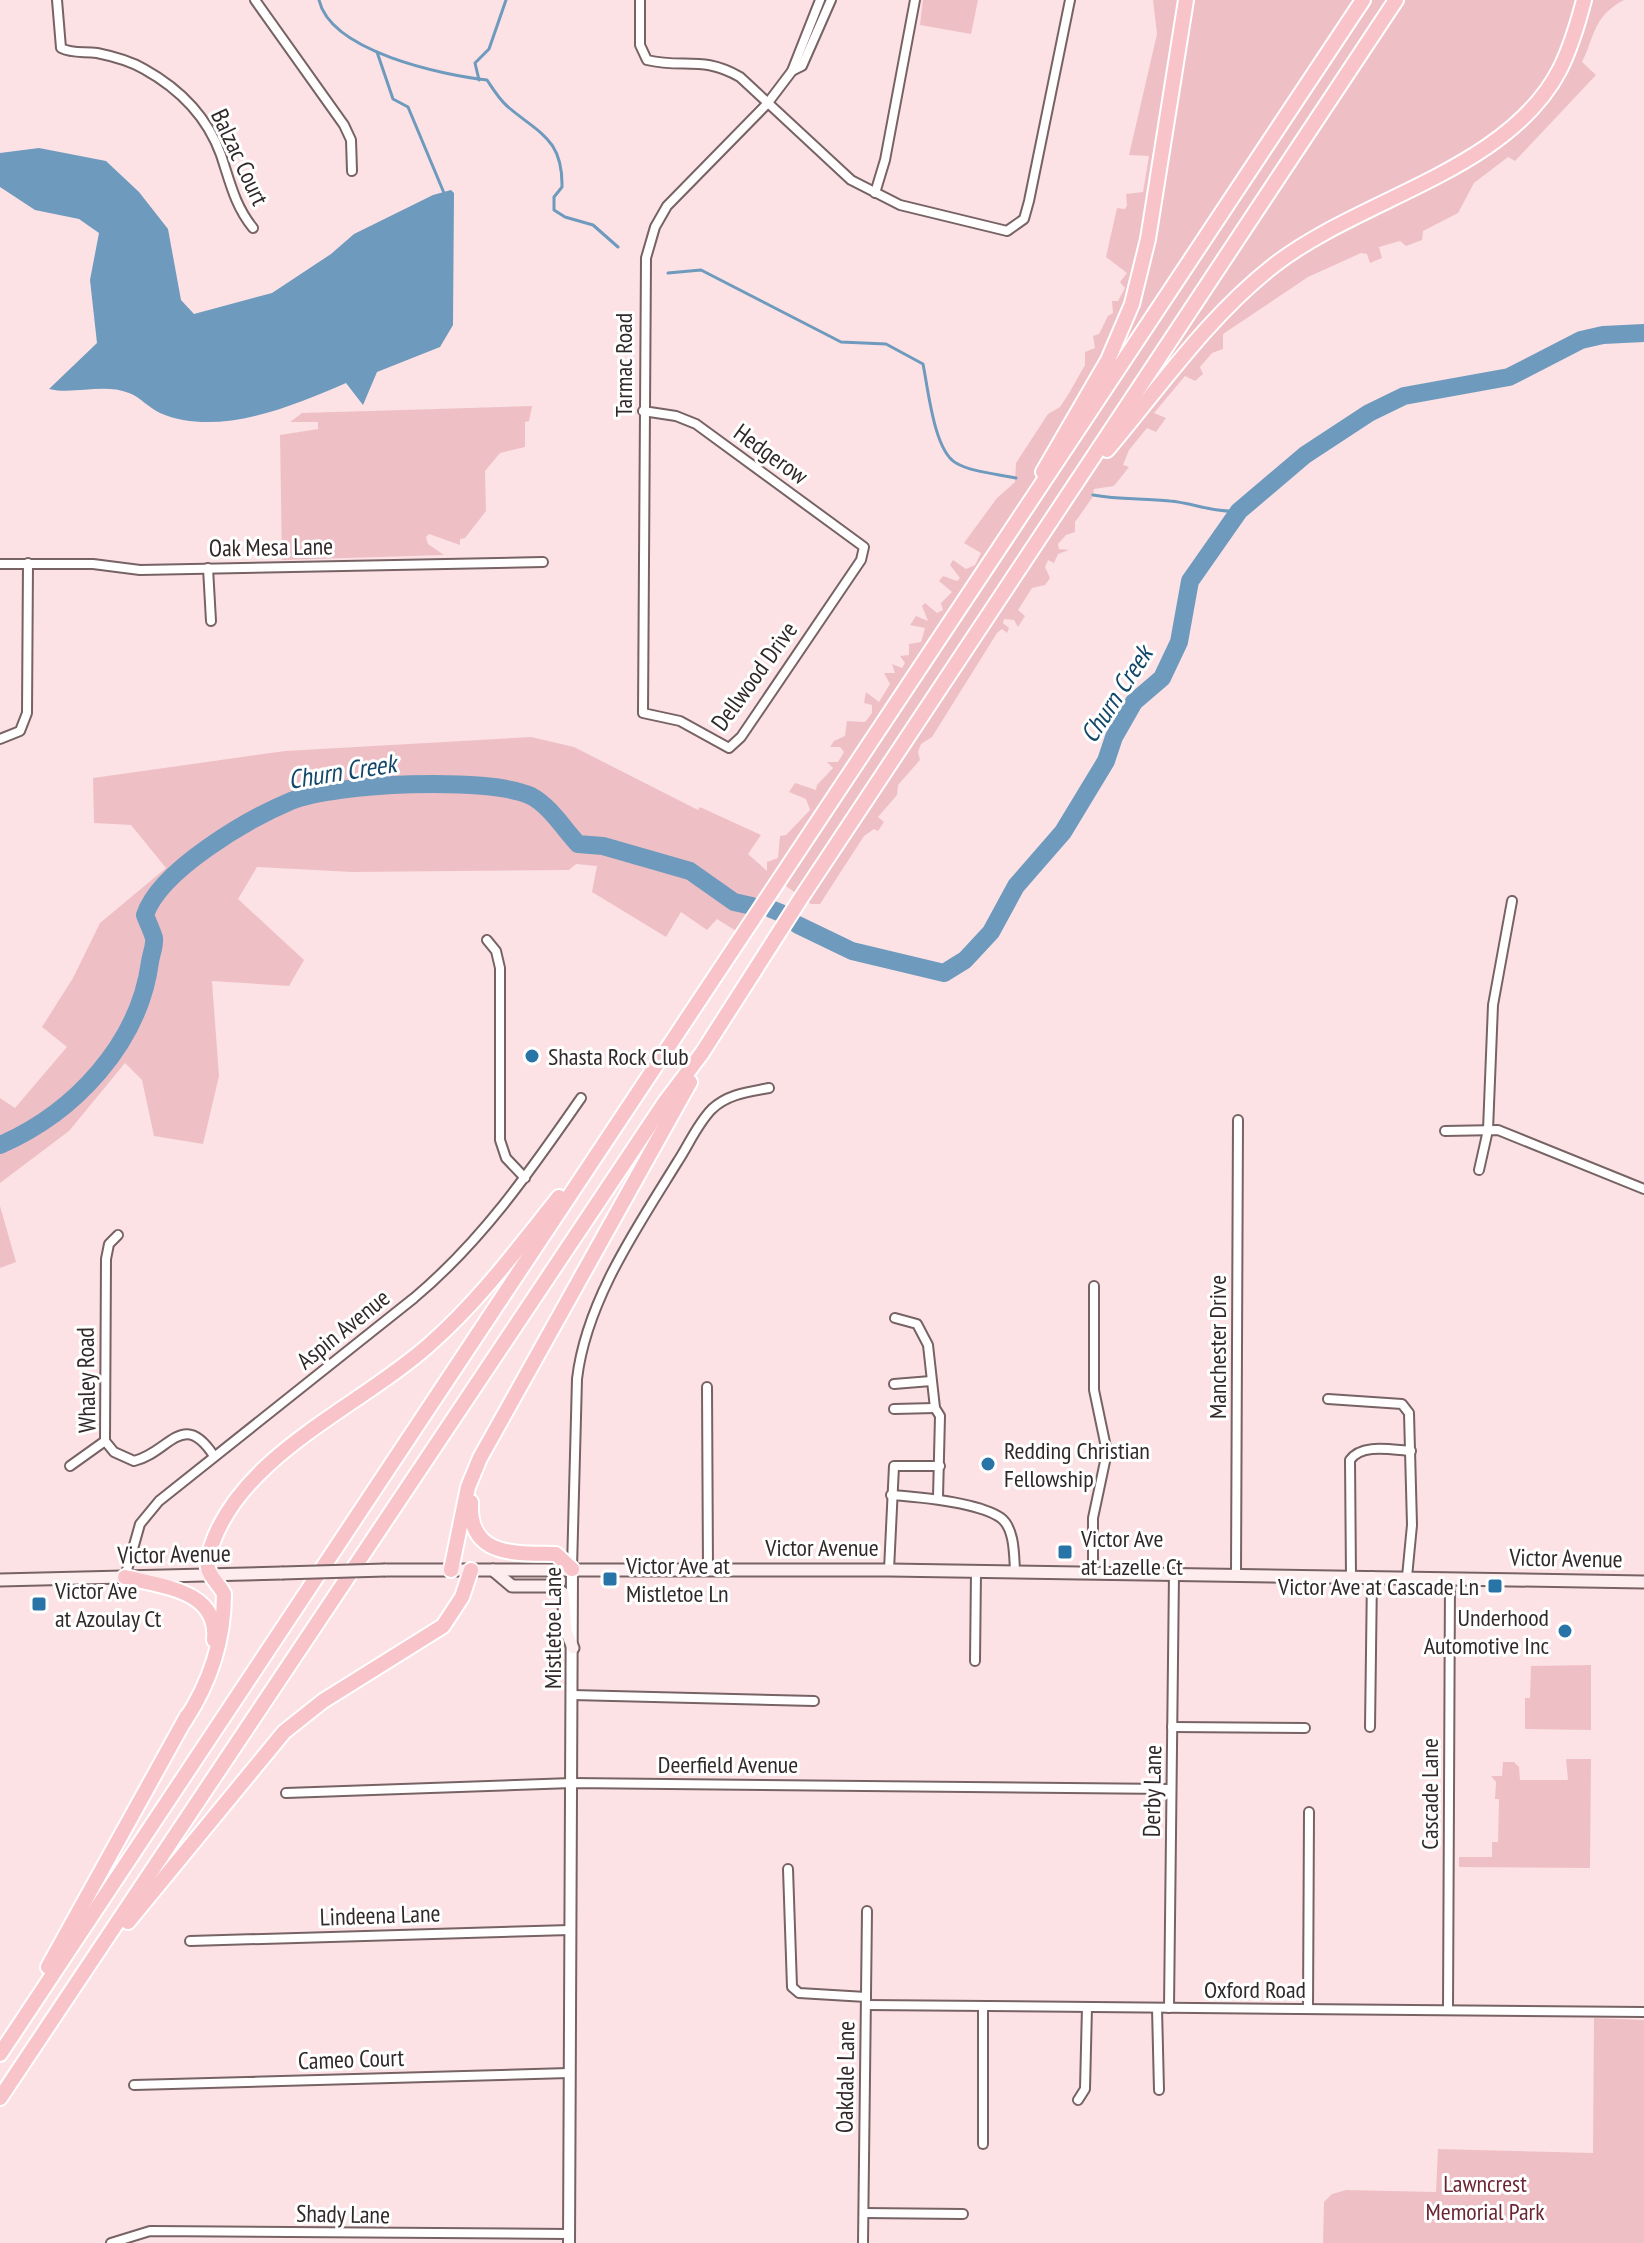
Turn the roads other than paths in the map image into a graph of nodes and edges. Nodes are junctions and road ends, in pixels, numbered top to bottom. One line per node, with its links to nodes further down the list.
1 (57, 0): 16 (street, Balzac Court)
2 (255, 0): 14 (street)
3 (640, 0): 13 (street)
4 (820, 0): 12 (street, Tarmac Road)
5 (831, 0): 12 (street, Tarmac Road)
6 (915, 0): 15 (street)
7 (1070, 0): 15 (street)
8 (1186, 0): 19 (highway)
9 (1363, 0): 19 (highway)
10 (1396, 0): 18 (highway)
11 (1584, 0): 18 (highway)
12 (792, 71): 13 (street, Tarmac Road)
13 (767, 104): 15 (street); 17 (street, Tarmac Road)
14 (352, 171)
15 (875, 193)
16 (253, 228)
17 (643, 411): 20 (street, Hedgerow); 26 (street, Tarmac Road)
18 (1079, 479): 30 (highway)
19 (1023, 512): 36 (highway)
20 (865, 551): 26 (street, Dellwood Drive)
21 (543, 562): 24 (street, Oak Mesa Lane)
22 (28, 563): 23 (street, Oak Mesa Lane); 24 (street, Oak Mesa Lane); 27 (street)
23 (0, 564)
24 (208, 568): 25 (street)
25 (211, 621)
26 (643, 713)
27 (0, 739)
28 (1512, 901): 34 (street)
29 (487, 940): 38 (street)
30 (702, 1053): 52 (highway); 92 (highway)
31 (769, 1088): 57 (street, Mistletoe Lane)
32 (581, 1098): 38 (street, Aspin Avenue)
33 (1238, 1120): 67 (street, Manchester Drive)
34 (1488, 1130): 35 (street); 37 (street); 39 (street)
35 (1445, 1131)
36 (590, 1165): 68 (highway); 98 (highway)
37 (1479, 1170)
38 (525, 1178): 51 (street, Aspin Avenue)
39 (1644, 1189)
40 (118, 1235): 49 (street, Whaley Road)
41 (1094, 1286): 65 (street)
42 (895, 1318): 43 (street)
43 (931, 1381): 44 (street); 47 (street)
44 (894, 1384)
45 (707, 1387): 58 (street)
46 (1328, 1399): 50 (street)
47 (935, 1408): 48 (street); 54 (street)
48 (894, 1409)
49 (105, 1441): 51 (street, Whaley Road); 53 (street)
50 (1411, 1451): 69 (street); 72 (street)
51 (214, 1456): 71 (street, Aspin Avenue)
52 (480, 1458): 57 (highway); 59 (highway)
53 (70, 1466)
54 (940, 1466): 55 (street); 56 (street)
55 (891, 1495): 56 (street); 62 (street)
56 (938, 1497): 64 (street)
57 (572, 1569): 58 (main road, Victor Avenue); 61 (main road, Victor Avenue); 76 (street, Mistletoe Lane)
58 (708, 1569): 62 (main road, Victor Avenue)
59 (451, 1570): 60 (main road, Victor Avenue); 68 (main road, Victor Avenue, bridge)
60 (471, 1570): 61 (main road, Victor Avenue); 92 (highway)
61 (493, 1570): 76 (main road)
62 (889, 1570): 63 (main road, Victor Avenue)
63 (976, 1571): 64 (main road, Victor Avenue); 77 (street)
64 (1015, 1571): 65 (main road, Victor Avenue)
65 (1093, 1572): 66 (main road, Victor Avenue)
66 (1174, 1573): 67 (main road, Victor Avenue); 81 (street, Derby Lane)
67 (1236, 1574): 69 (main road, Victor Avenue)
68 (211, 1575): 71 (main road, Victor Avenue); 80 (highway)
69 (1351, 1576): 70 (main road, Victor Avenue)
70 (1372, 1576): 72 (main road, Victor Avenue); 82 (street)
71 (125, 1577): 74 (main road, Victor Avenue); 80 (highway)
72 (1407, 1577): 73 (main road, Victor Avenue)
73 (1450, 1578): 75 (main road, Victor Avenue); 100 (street, Cascade Lane)
74 (0, 1580)
75 (1644, 1582)
76 (573, 1648): 78 (street, Mistletoe Lane)
77 (975, 1661)
78 (572, 1695): 79 (street); 84 (street, Mistletoe Lane)
79 (814, 1701)
80 (184, 1722): 98 (highway)
81 (1172, 1727): 83 (street); 85 (street, Derby Lane)
82 (1370, 1727)
83 (1305, 1728)
84 (572, 1783): 85 (street, Deerfield Avenue); 86 (street, Deerfield Avenue); 90 (street, Mistletoe Lane)
85 (1171, 1789): 97 (street, Derby Lane)
86 (286, 1793)
87 (1309, 1812): 99 (street)
88 (788, 1869): 93 (street, Oxford Road)
89 (867, 1911): 93 (street, Oakdale Lane)
90 (570, 1930): 91 (street, Lindeena Lane); 103 (street, Mistletoe Lane)
91 (190, 1941)
92 (101, 1947): 106 (highway)
93 (866, 2001): 94 (street, Oxford Road); 109 (street, Oakdale Lane)
94 (983, 2006): 95 (street, Oxford Road); 108 (street)
95 (1087, 2007): 96 (street, Oxford Road); 107 (street)
96 (1157, 2008): 97 (street, Oxford Road); 105 (street)
97 (1169, 2008): 99 (street, Oxford Road)
98 (30, 2009): 102 (highway)
99 (1308, 2009): 100 (street, Oxford Road)
100 (1448, 2010): 101 (street, Oxford Road)
101 (1644, 2012)
102 (0, 2054)
103 (569, 2073): 104 (street, Cameo Court); 113 (street, Mistletoe Lane)
104 (134, 2085)
105 (1159, 2090)
106 (0, 2098)
107 (1078, 2100)
108 (983, 2144)
109 (864, 2213): 110 (street); 116 (street, Oakdale Lane)
110 (963, 2214)
111 (235, 2232): 112 (street, Shady Lane); 114 (street, Shady Lane); 115 (street)
112 (401, 2239): 113 (street, Shady Lane)
113 (569, 2239)
114 (114, 2241)
115 (234, 2243)
116 (863, 2243)

